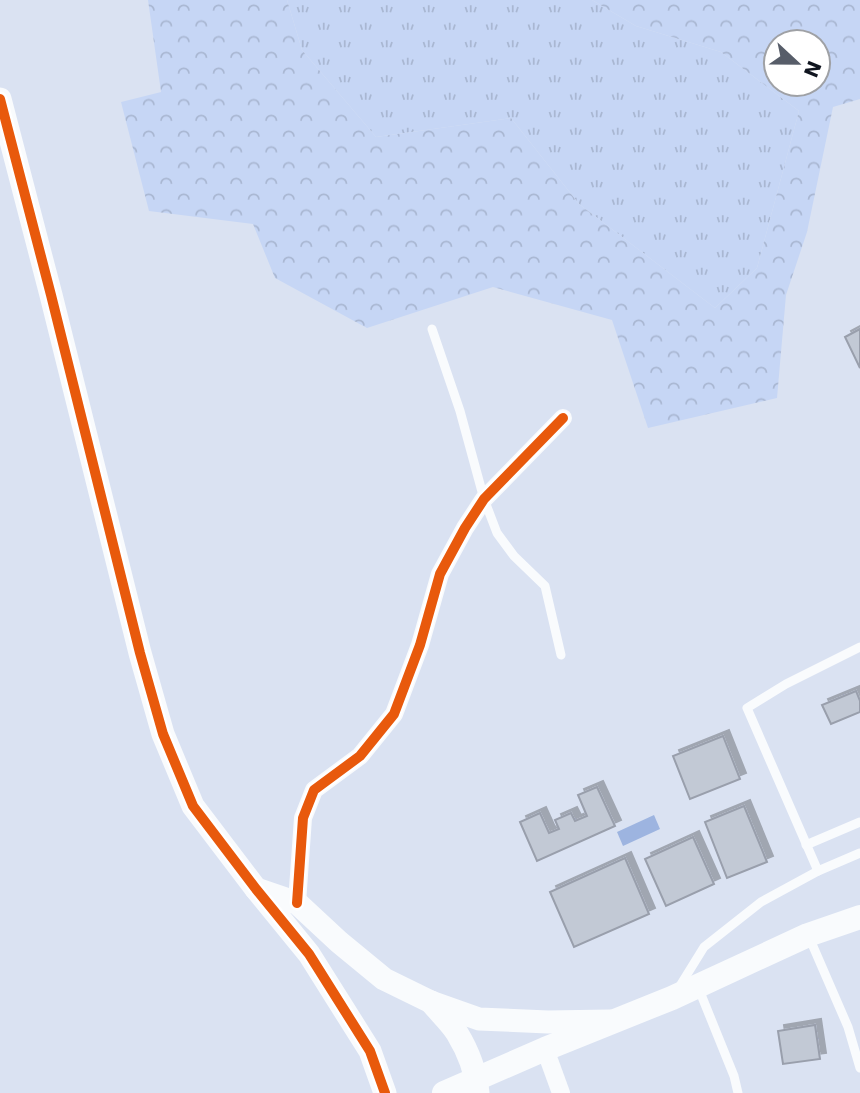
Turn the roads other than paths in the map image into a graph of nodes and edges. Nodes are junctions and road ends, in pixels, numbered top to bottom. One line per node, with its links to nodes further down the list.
1 (0, 99): 11 (street)
2 (432, 329): 4 (lane)
3 (563, 418): 4 (street)
4 (484, 499): 6 (lane); 12 (street)
5 (860, 647): 8 (lane)
6 (561, 655)
7 (860, 822): 8 (lane)
8 (806, 845): 10 (lane)
9 (860, 853): 10 (lane)
10 (818, 871): 16 (lane)
11 (256, 890): 12 (street); 22 (street)
12 (297, 903): 17 (street)
13 (860, 916): 14 (main road)
14 (808, 935): 15 (main road); 20 (lane)
15 (697, 985): 16 (main road); 25 (lane)
16 (672, 998): 18 (main road)
17 (431, 1002): 18 (street); 21 (street)
18 (614, 1021): 19 (main road)
19 (545, 1049): 21 (main road); 24 (street)
20 (860, 1068)
21 (477, 1086): 23 (main road)
22 (385, 1093)
23 (444, 1093)
24 (561, 1093)
25 (738, 1093)

